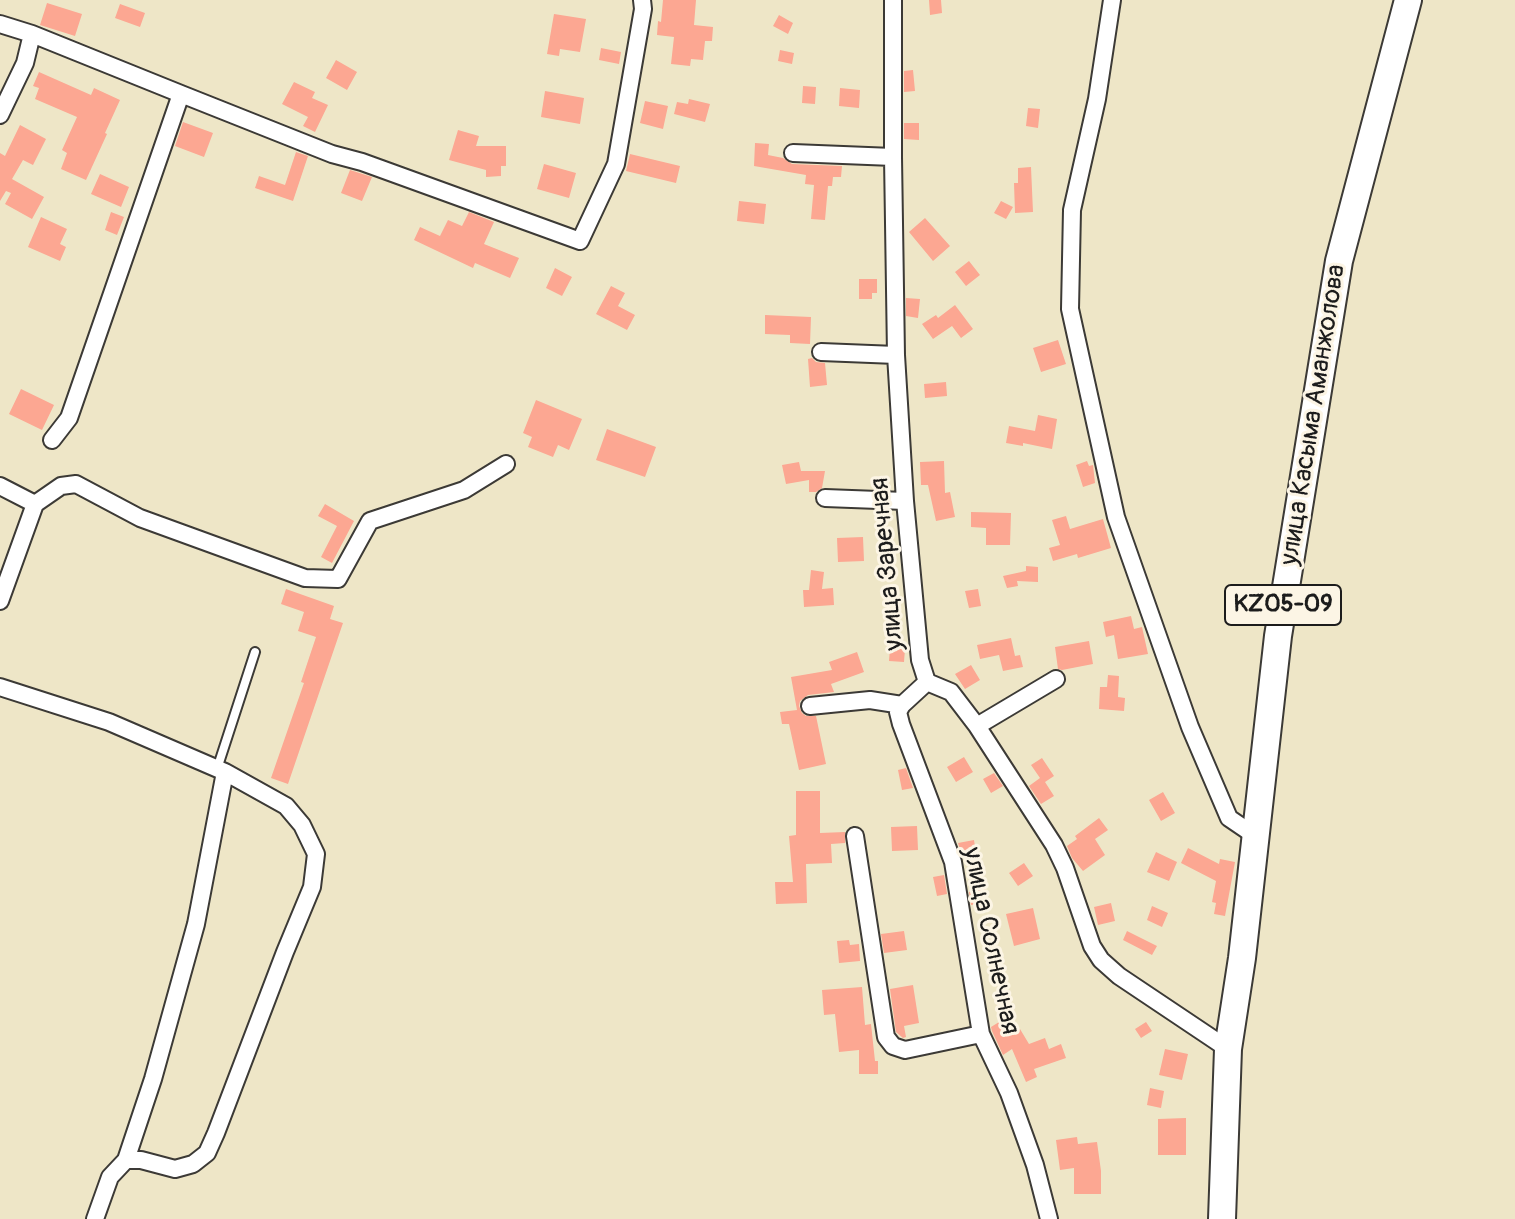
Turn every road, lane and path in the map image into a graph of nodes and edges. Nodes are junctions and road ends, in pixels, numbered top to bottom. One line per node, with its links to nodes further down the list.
1 (642, 0): 7 (street)
2 (893, 0): 10 (street, улица Заречная)
3 (1112, 0): 28 (street)
4 (1408, 0): 28 (main road, улица Касыма Аманжолова / KZ05-09)
5 (0, 24): 6 (street)
6 (32, 34): 7 (street); 8 (street)
7 (181, 94): 13 (street)
8 (0, 115)
9 (793, 153): 10 (street)
10 (893, 157): 12 (street, улица Заречная)
11 (821, 352): 12 (street)
12 (896, 355): 17 (street, улица Заречная)
13 (52, 440)
14 (506, 464): 18 (street)
15 (0, 486): 18 (street)
16 (825, 498): 17 (street)
17 (905, 501): 22 (street, улица Заречная)
18 (35, 504): 19 (street)
19 (0, 601)
20 (255, 652): 27 (lane)
21 (1056, 679): 26 (street)
22 (927, 682): 24 (street); 26 (street, улица Заречная)
23 (0, 687): 27 (street)
24 (902, 705): 25 (street); 30 (street, улица Солнечная)
25 (810, 706)
26 (977, 726): 31 (street, улица Заречная)
27 (221, 771): 32 (street); 32 (street)
28 (1254, 835): 31 (main road, улица Касыма Аманжолова / KZ05-09)
29 (855, 836): 30 (street)
30 (981, 1034): 34 (street, улица Солнечная)
31 (1228, 1049): 35 (main road, улица Касыма Аманжолова / KZ05-09)
32 (126, 1160): 33 (street)
33 (95, 1219)
34 (1049, 1219)
35 (1222, 1219)

